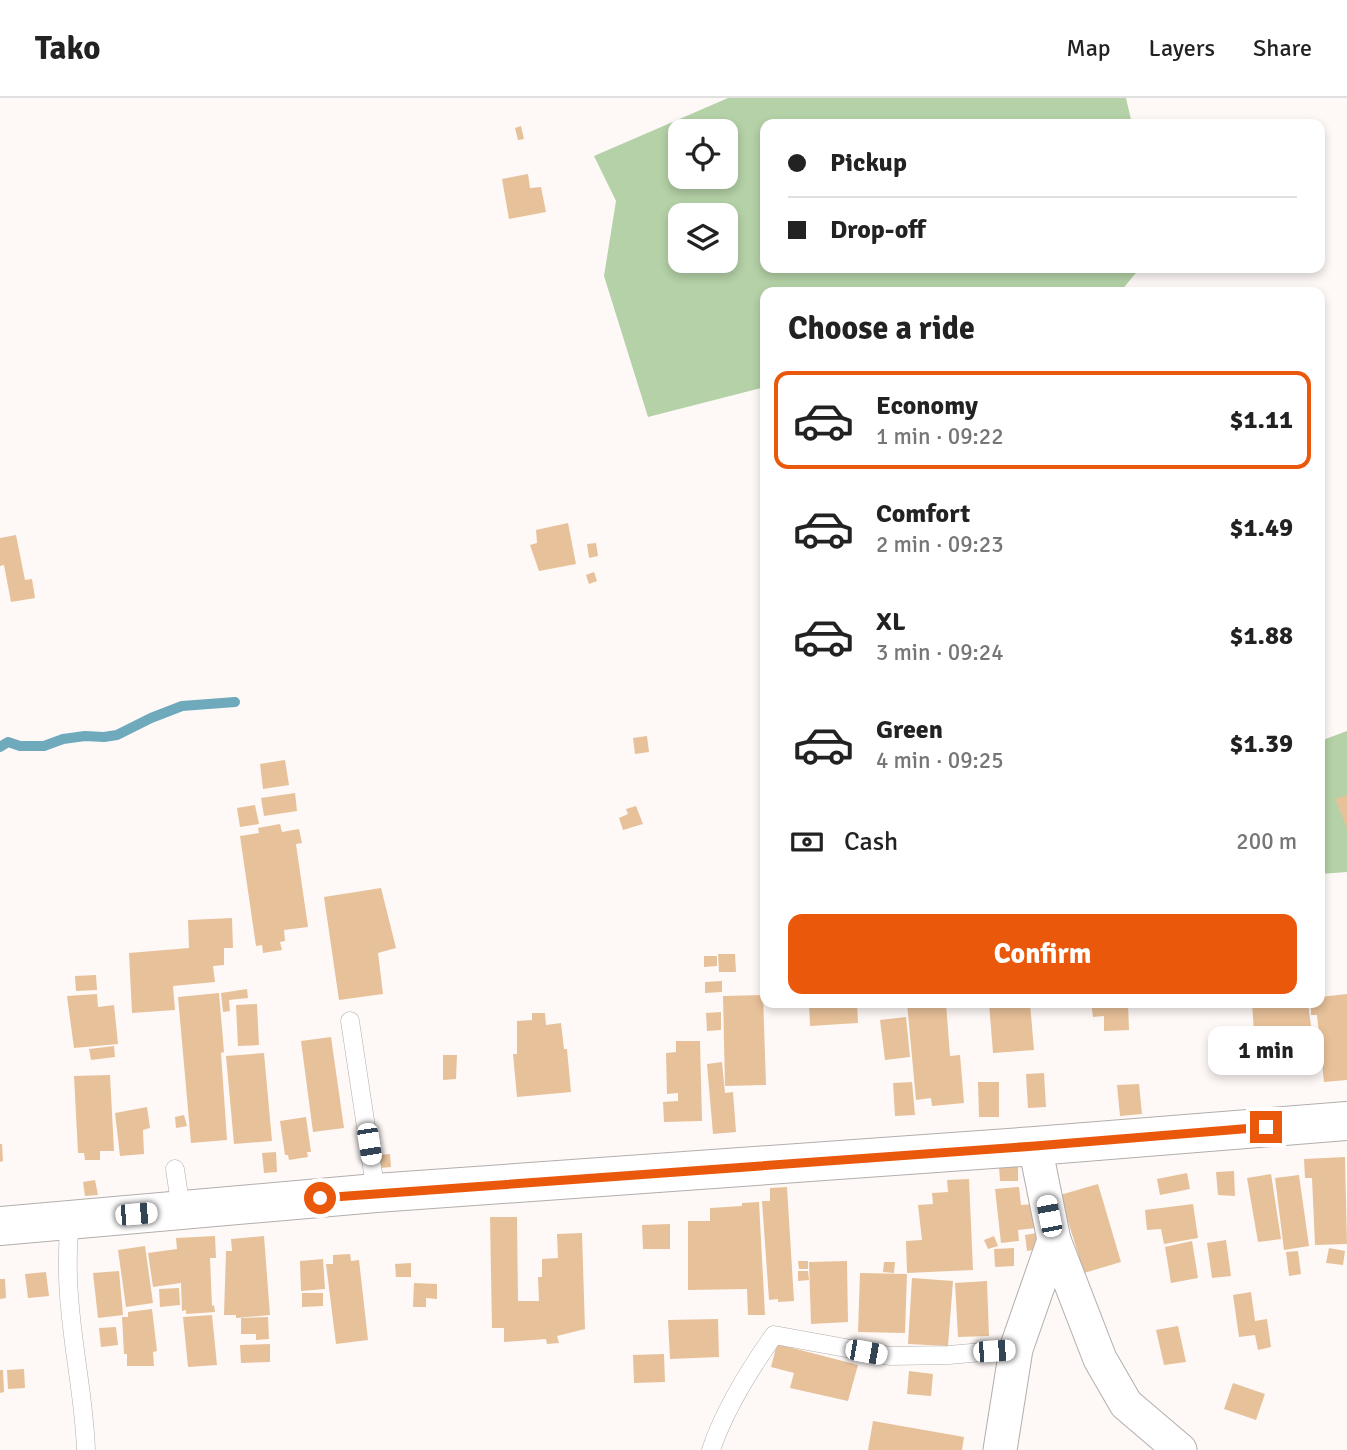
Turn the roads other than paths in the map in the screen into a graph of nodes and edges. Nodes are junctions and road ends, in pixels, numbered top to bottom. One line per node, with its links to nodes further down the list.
1 (350, 1021): 5 (lane)
2 (1347, 1121): 3 (main road)
3 (1035, 1146): 5 (main road); 9 (street)
4 (175, 1169): 6 (lane)
5 (376, 1193): 6 (main road)
6 (181, 1210): 7 (main road)
7 (69, 1220): 8 (main road); 11 (lane)
8 (0, 1226)
9 (1054, 1240): 10 (street); 14 (street)
10 (1016, 1349): 12 (lane); 13 (street)
11 (86, 1450)
12 (711, 1450)
13 (1000, 1450)
14 (1180, 1450)

